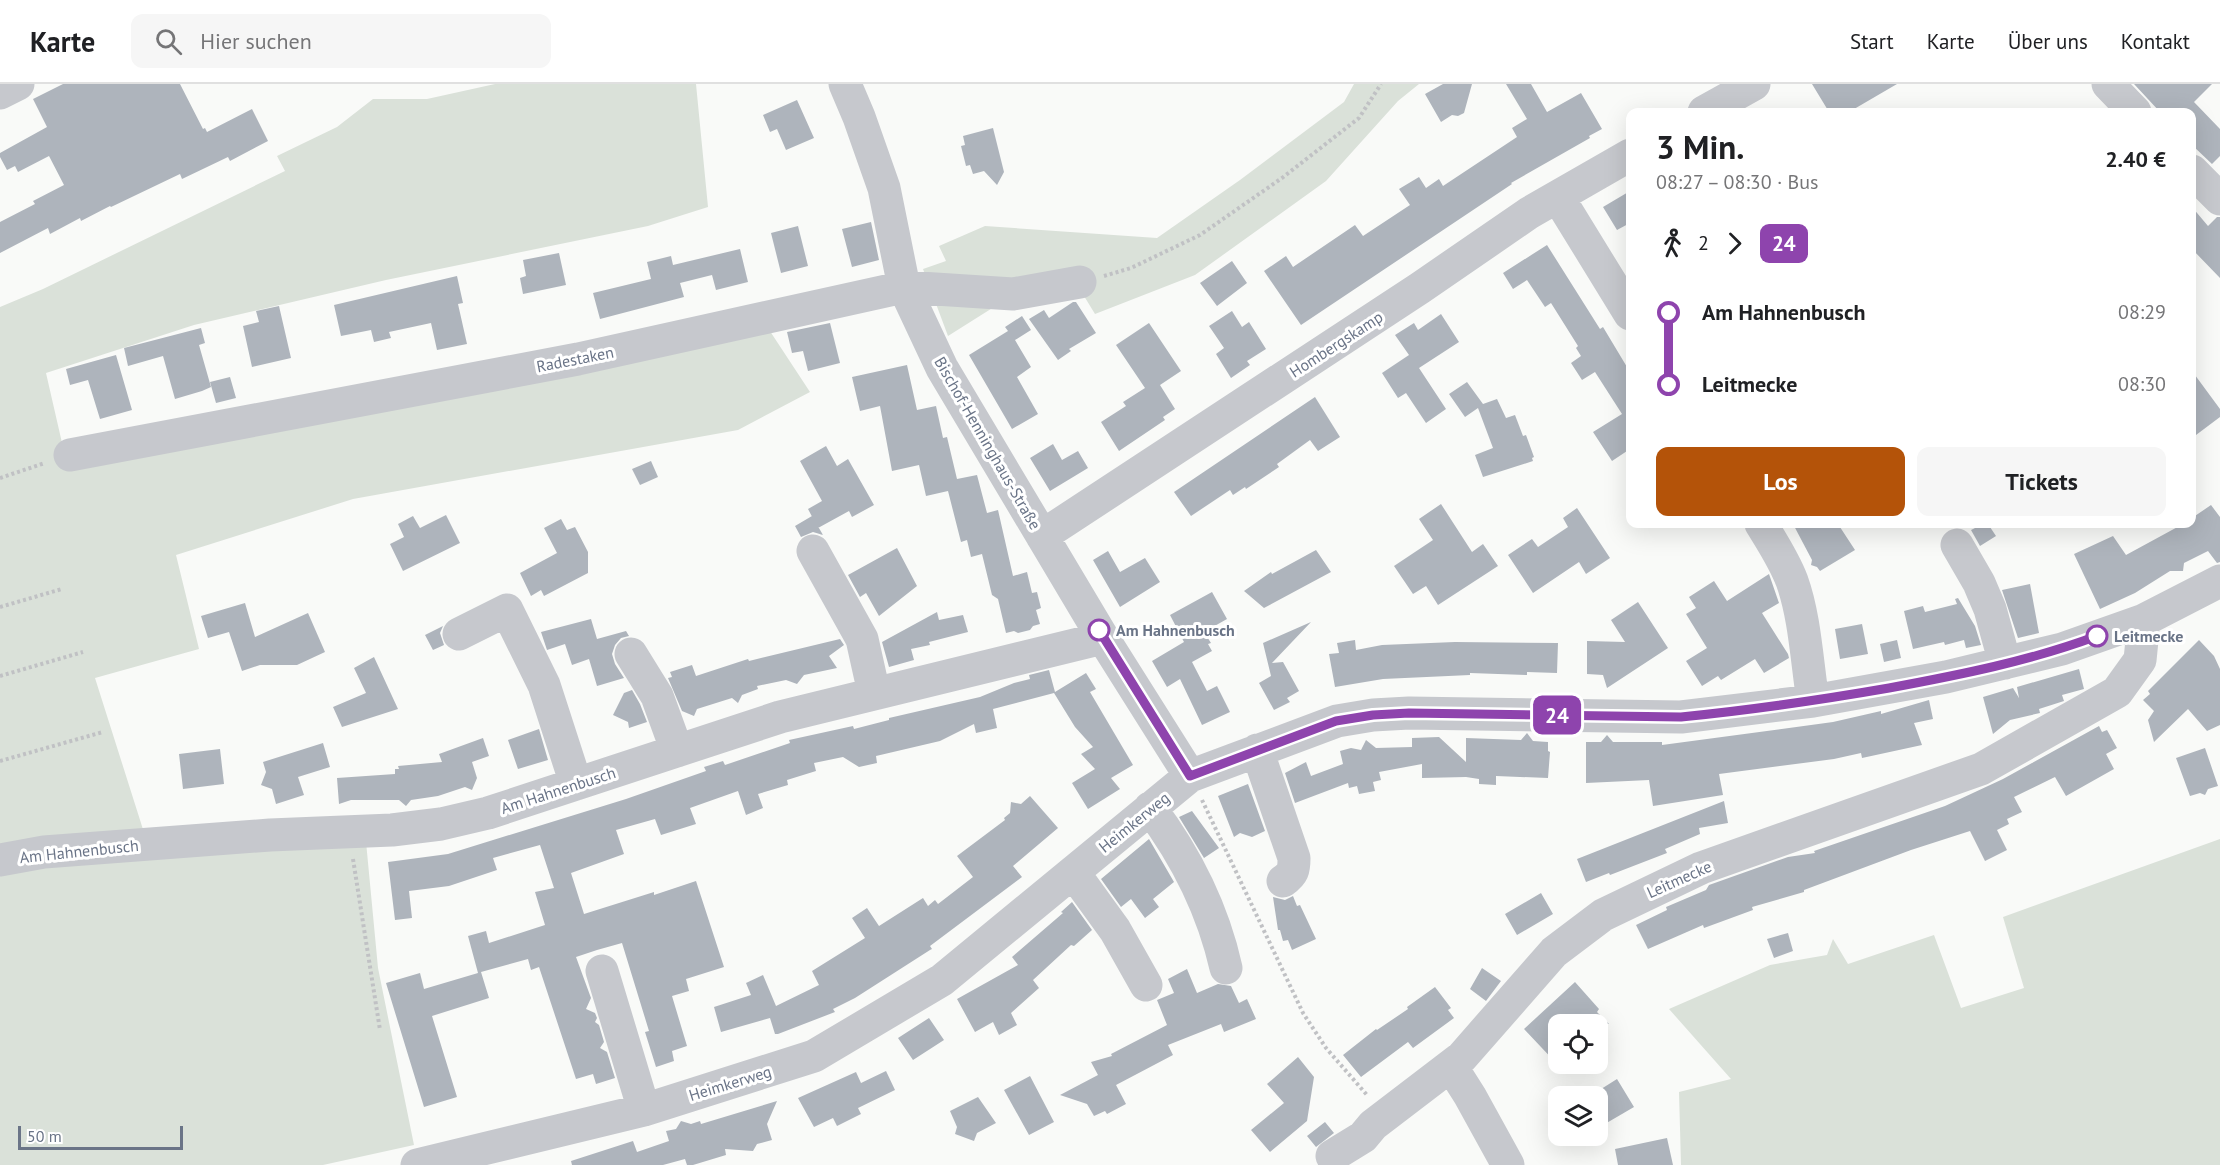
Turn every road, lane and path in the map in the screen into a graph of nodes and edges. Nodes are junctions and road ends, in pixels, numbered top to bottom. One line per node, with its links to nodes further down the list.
1 (18, 84): 6 (street)
2 (845, 84): 14 (street, Bischof-Henninghaus-Straße)
3 (1380, 84): 13 (path)
4 (1754, 84): 7 (street)
5 (2108, 84): 8 (street)
6 (0, 93)
7 (1711, 108)
8 (2131, 108)
9 (1626, 157): 11 (street, Hombergskamp)
10 (2196, 175): 12 (street)
11 (1558, 197): 15 (street); 19 (street, Hombergskamp)
12 (2220, 200)
13 (1080, 282): 14 (street, Radestaken)
14 (904, 287): 16 (street, Radestaken); 19 (street, Bischof-Henninghaus-Straße)
15 (1626, 308)
16 (69, 455): 17 (path)
17 (0, 478)
18 (1764, 528): 33 (street)
19 (1042, 536): 27 (street, Bischof-Henninghaus-Straße)
20 (1957, 545): 30 (street)
21 (813, 551): 32 (street)
22 (2220, 581): 25 (street, Heimkerweg)
23 (62, 589): 24 (path)
24 (0, 607)
25 (2144, 620): 30 (street, Heimkerweg); 49 (street, Leitmecke)
26 (459, 634): 39 (street)
27 (1103, 638): 32 (street, Am Hahnenbusch); 38 (street, Bischof-Henninghaus-Straße)
28 (84, 652): 31 (path)
29 (631, 654): 36 (street)
30 (2005, 663): 33 (street, Heimkerweg)
31 (0, 675)
32 (874, 693): 36 (street, Am Hahnenbusch)
33 (1813, 701): 35 (street, Heimkerweg)
34 (103, 732): 37 (path)
35 (1257, 750): 38 (street, Heimkerweg); 44 (street)
36 (677, 751): 39 (street, Am Hahnenbusch)
37 (0, 761)
38 (1190, 776): 40 (street, Heimkerweg); 51 (path)
39 (576, 784): 41 (street, Am Hahnenbusch)
40 (1150, 808): 43 (street, Heimkerweg); 45 (street)
41 (348, 832): 42 (street, Am Hahnenbusch); 48 (path)
42 (0, 860)
43 (1073, 872): 47 (street); 50 (street, Heimkerweg)
44 (1283, 881)
45 (1226, 968)
46 (602, 971): 50 (street)
47 (1146, 985)
48 (380, 1030)
49 (1450, 1066): 51 (street, Leitmecke); 54 (street)
50 (644, 1110): 53 (street, Heimkerweg)
51 (1386, 1116): 52 (street, Leitmecke)
52 (1332, 1156)
53 (417, 1165)
54 (1508, 1165)

